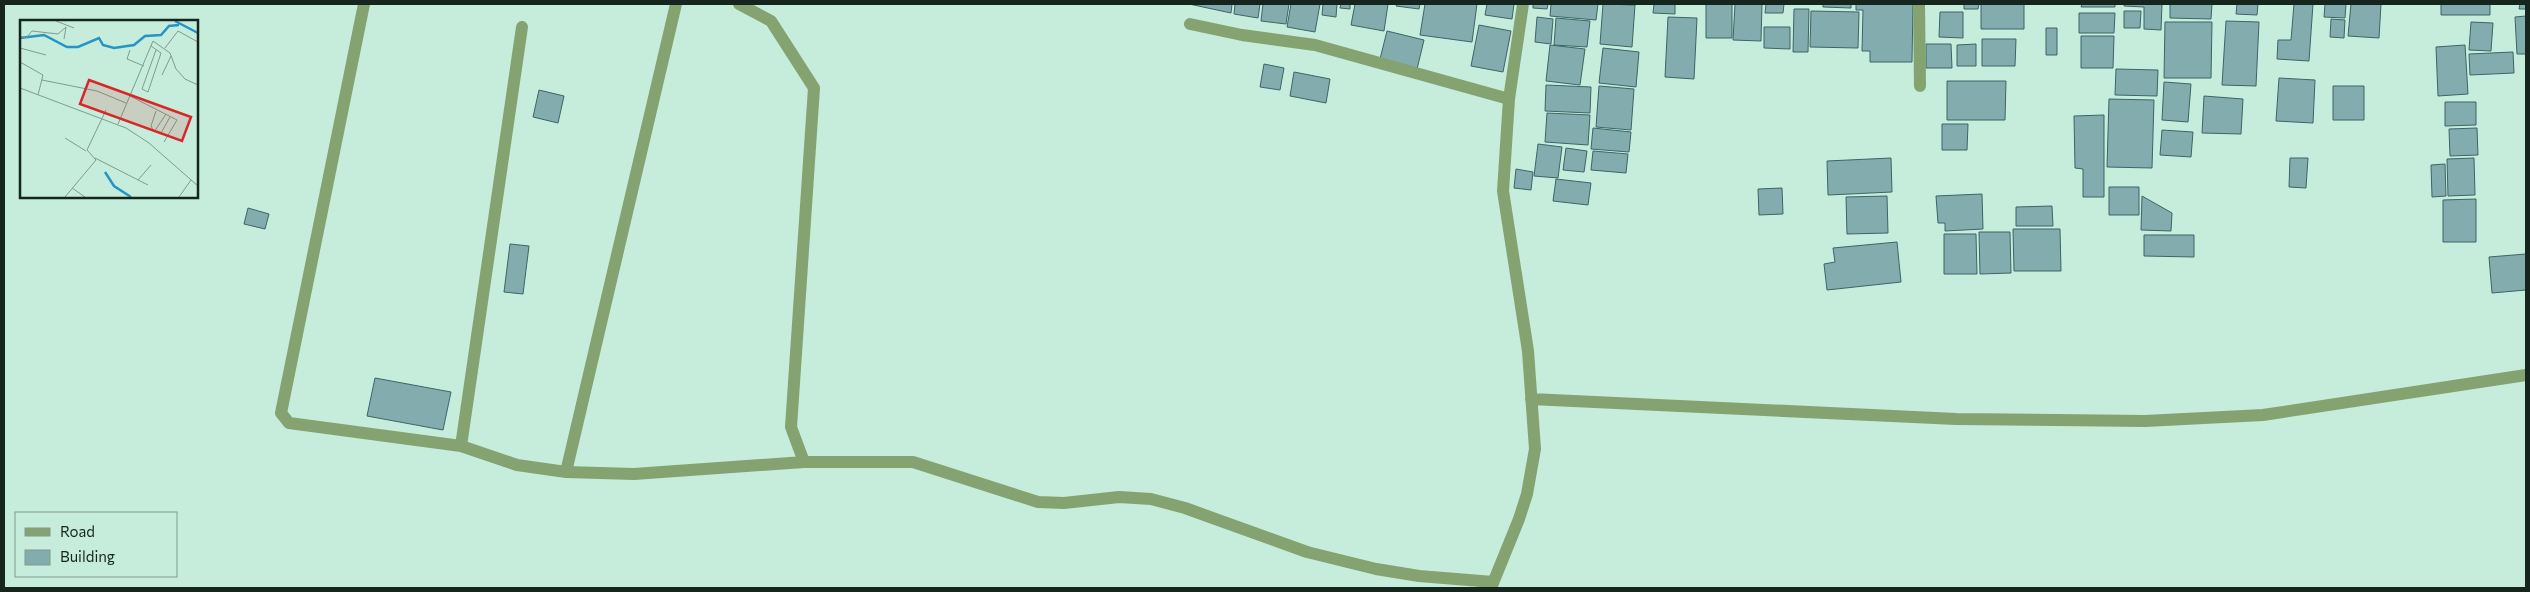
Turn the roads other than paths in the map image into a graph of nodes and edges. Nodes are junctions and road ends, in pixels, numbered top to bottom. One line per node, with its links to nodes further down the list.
1 (364, 4): 12 (street)
2 (676, 4): 14 (street)
3 (739, 4): 13 (street)
4 (1523, 4): 9 (street)
5 (1919, 4): 8 (street)
6 (1190, 24): 9 (street)
7 (522, 27): 12 (street)
8 (1920, 86)
9 (1509, 99): 11 (street)
10 (2526, 375): 11 (street)
11 (1531, 399): 15 (street)
12 (461, 446): 14 (street)
13 (804, 462): 14 (street); 15 (street)
14 (566, 472)
15 (1492, 585)

